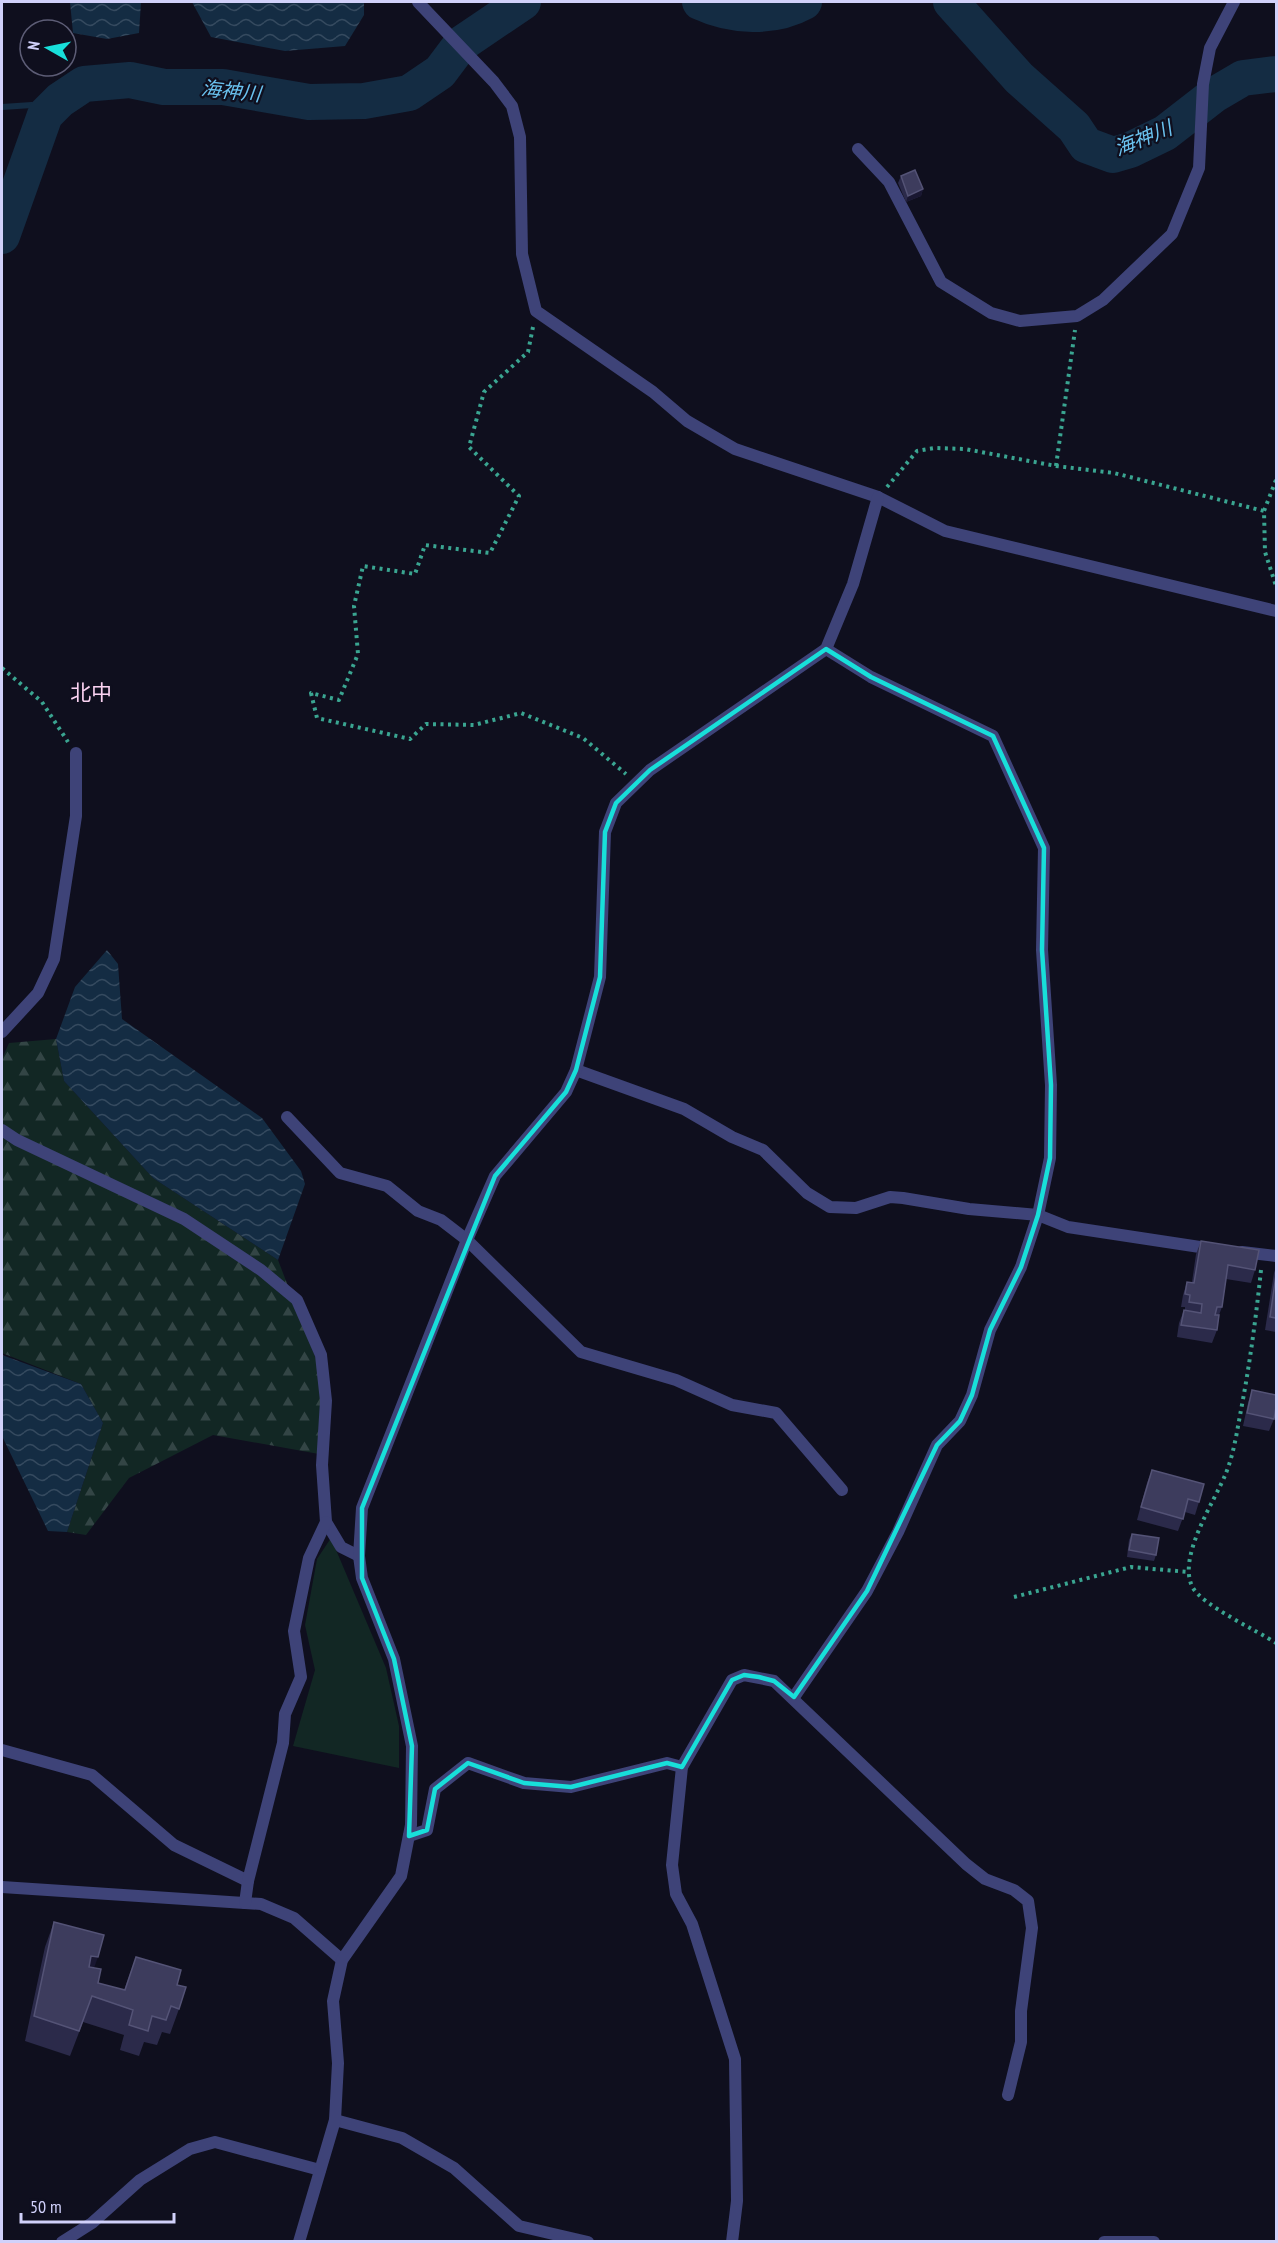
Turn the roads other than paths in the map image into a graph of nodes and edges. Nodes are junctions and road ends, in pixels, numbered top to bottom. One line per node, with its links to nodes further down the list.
1 (418, 2): 4 (street)
2 (1234, 2): 3 (street)
3 (858, 149)
4 (878, 497): 5 (street); 6 (street)
5 (1276, 611)
6 (826, 649): 9 (street); 12 (street)
7 (76, 753): 8 (street)
8 (2, 1032)
9 (576, 1070): 12 (street); 13 (street)
10 (287, 1117): 13 (street)
11 (2, 1130): 16 (street)
12 (1038, 1215): 14 (street); 18 (street)
13 (467, 1240): 15 (street); 17 (street)
14 (1276, 1256)
15 (842, 1491)
16 (326, 1522): 17 (street); 22 (street)
17 (359, 1556): 21 (street)
18 (794, 1697): 20 (street); 26 (street)
19 (2, 1750): 22 (street)
20 (682, 1767): 21 (street); 32 (street)
21 (409, 1836): 25 (street)
22 (248, 1881): 24 (street)
23 (2, 1887): 24 (street)
24 (246, 1903): 25 (street)
25 (342, 1960): 27 (street)
26 (1008, 2095)
27 (335, 2120): 28 (street); 31 (street)
28 (320, 2170): 29 (street); 30 (street)
29 (62, 2241)
30 (299, 2241)
31 (588, 2241)
32 (732, 2241)
33 (1104, 2241): 34 (street)
34 (1154, 2241)

